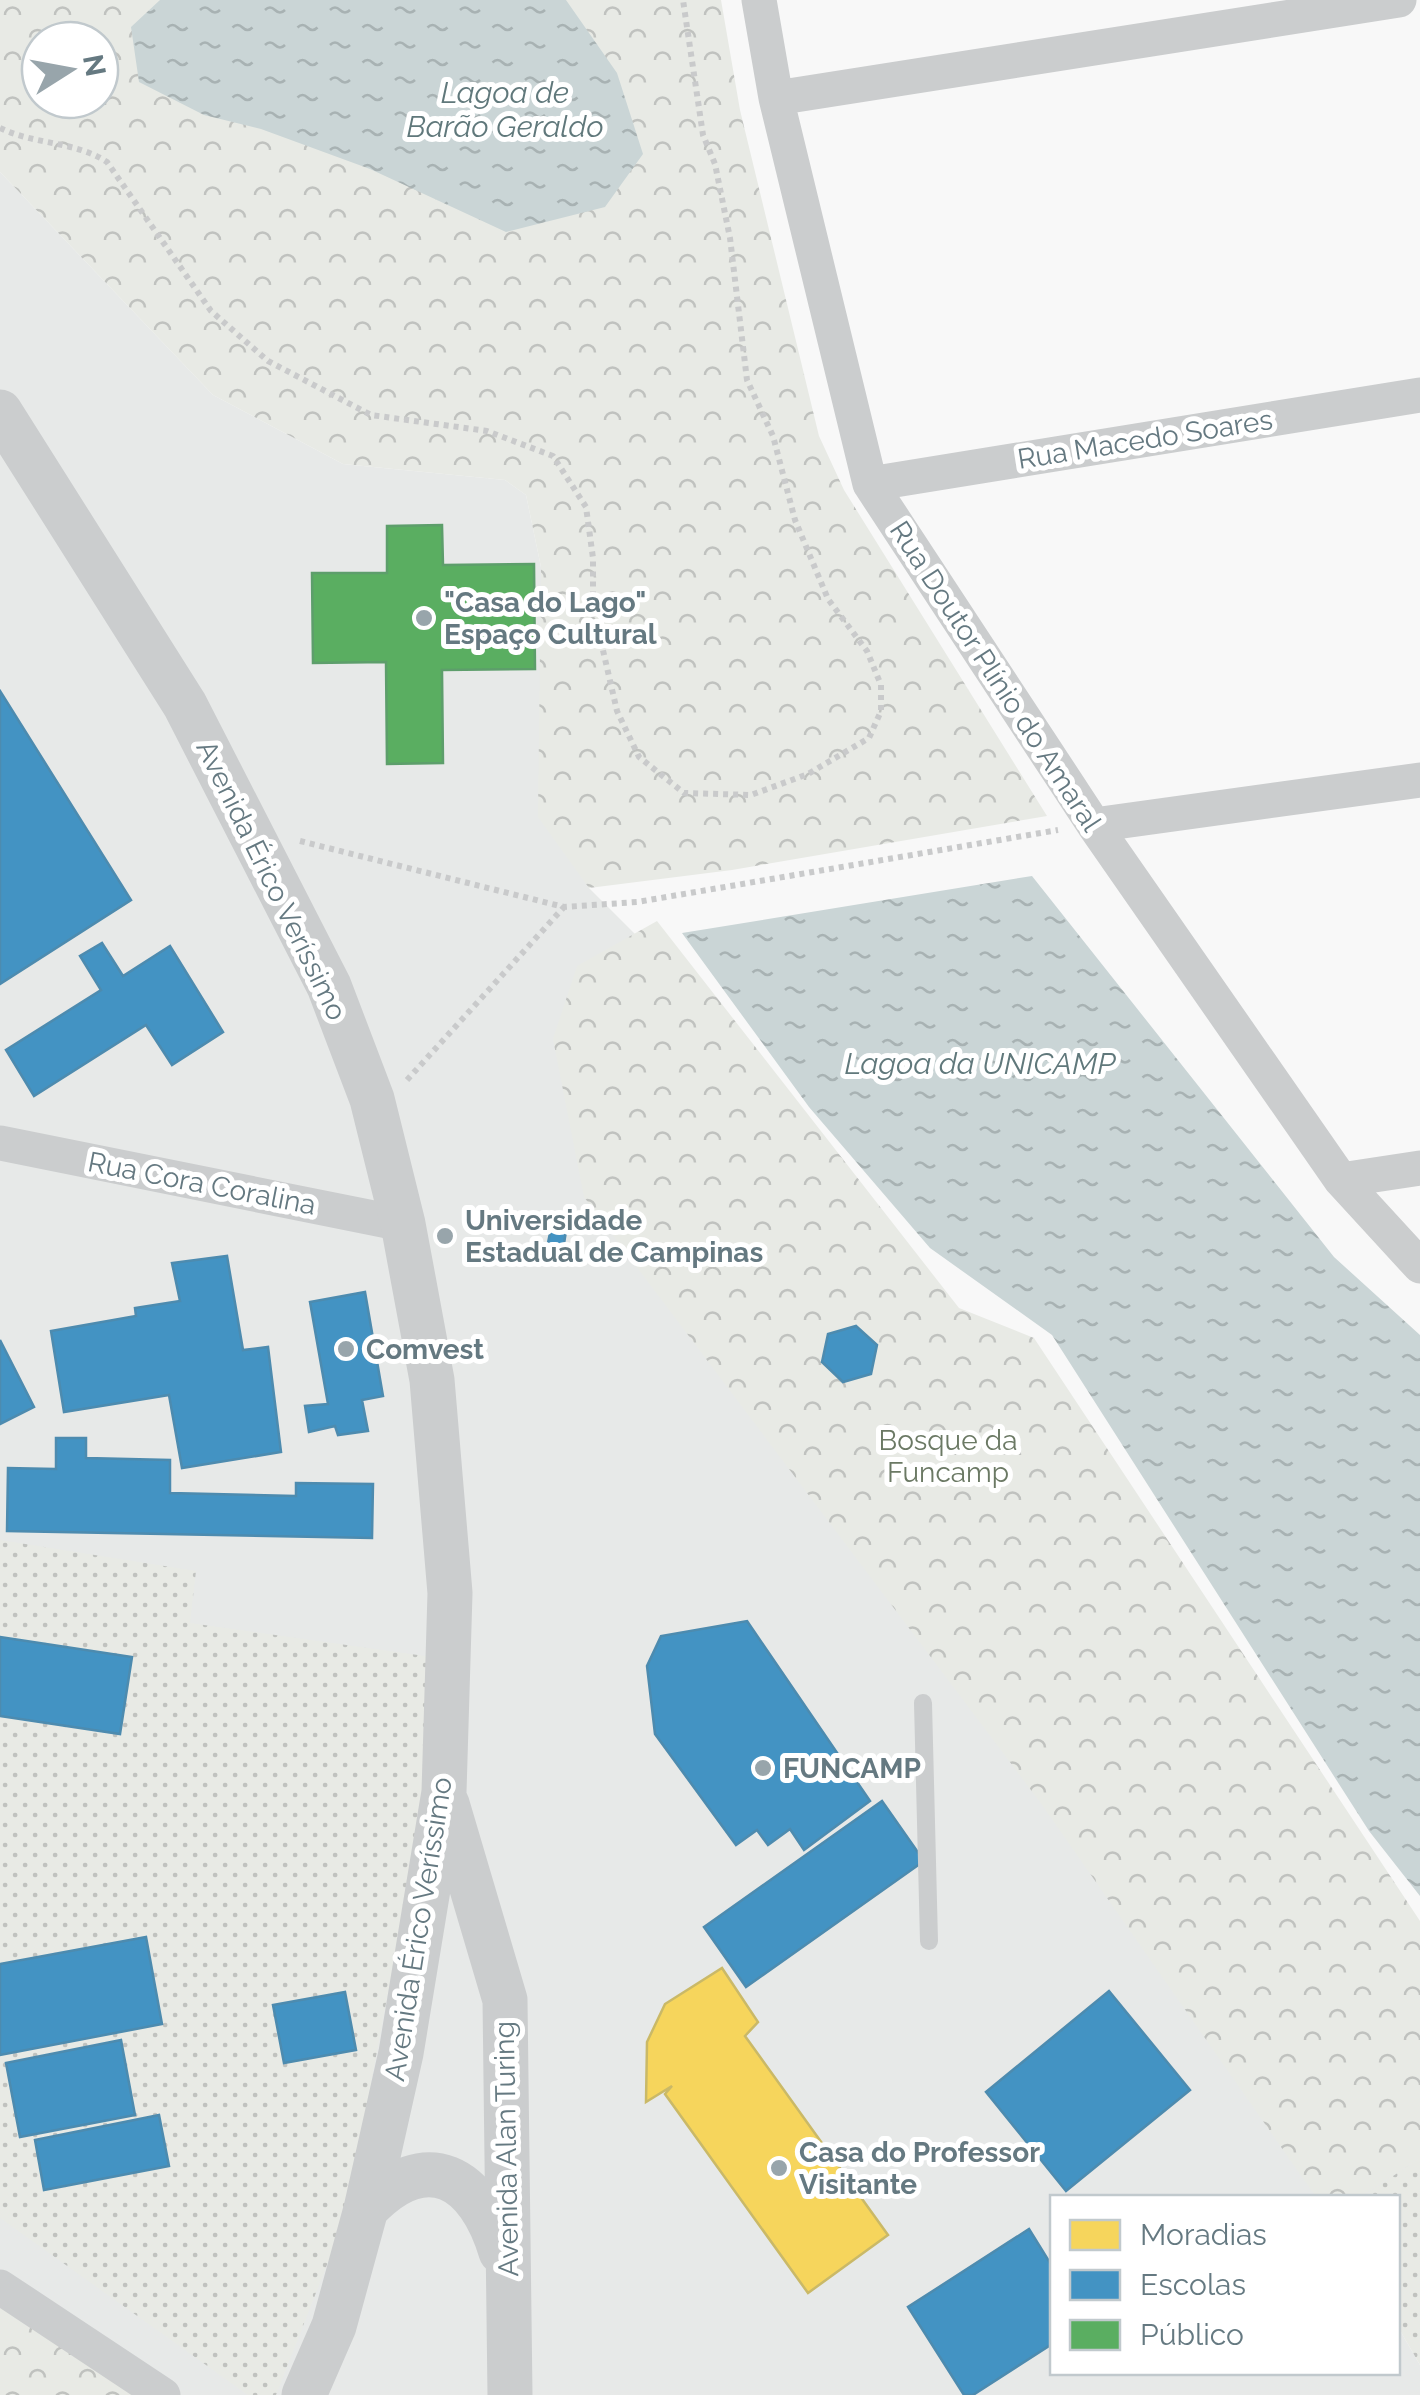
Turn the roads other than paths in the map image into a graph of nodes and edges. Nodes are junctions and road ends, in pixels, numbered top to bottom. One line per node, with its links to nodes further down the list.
1 (760, 0): 3 (street, Rua Doutor Plínio do Amaral)
2 (1399, 0): 3 (street)
3 (776, 98): 6 (street, Rua Doutor Plínio do Amaral)
4 (1420, 395): 6 (street, Rua Macedo Soares)
5 (0, 412): 12 (street, Avenida Érico Veríssimo)
6 (870, 484): 8 (street, Rua Doutor Plínio do Amaral)
7 (1420, 780): 8 (street)
8 (1094, 825): 11 (street, Rua Doutor Plínio do Amaral)
9 (0, 1143): 12 (street, Rua Cora Coralina)
10 (1420, 1168): 11 (street)
11 (1341, 1180): 13 (street, Rua Doutor Plínio do Amaral)
12 (403, 1224): 15 (street, Avenida Érico Veríssimo)
13 (1420, 1266)
14 (923, 1703): 16 (lane)
15 (444, 1792): 17 (street, Avenida Érico Veríssimo); 18 (street, Avenida Alan Turing)
16 (929, 1941)
17 (366, 2208): 18 (street); 21 (street, Avenida Érico Veríssimo)
18 (507, 2273): 22 (street, Avenida Alan Turing)
19 (0, 2287): 20 (street)
20 (163, 2395)
21 (304, 2395)
22 (510, 2395)

